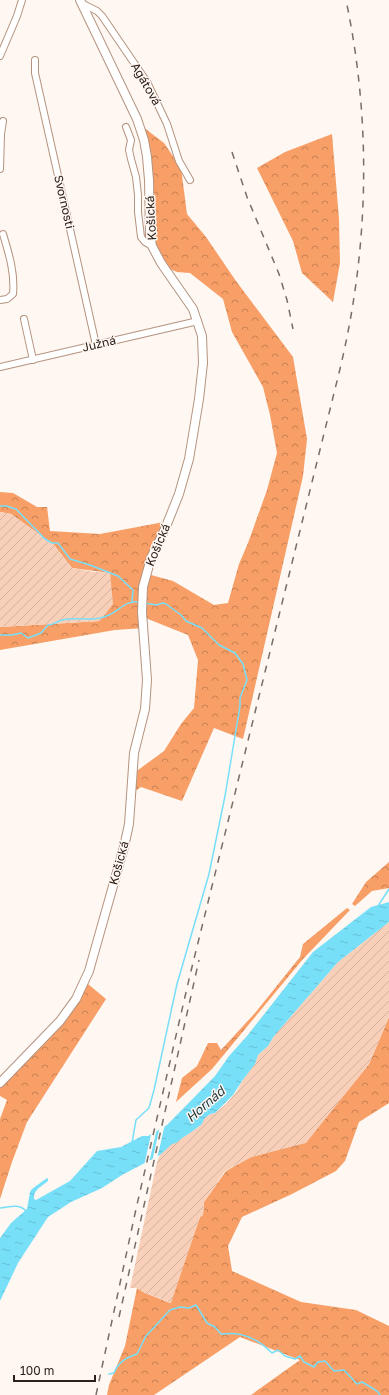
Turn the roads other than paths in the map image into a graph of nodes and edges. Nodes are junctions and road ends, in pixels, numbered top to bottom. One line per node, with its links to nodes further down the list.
1 (22, 0): 3 (street)
2 (81, 1): 8 (street, Agátová); 10 (street, Košická)
3 (0, 56)
4 (35, 60): 14 (street, Svornosti)
5 (4, 121): 7 (street)
6 (126, 126): 10 (street)
7 (0, 169)
8 (190, 180)
9 (3, 234): 11 (street)
10 (152, 246): 13 (street, Košická)
11 (0, 300)
12 (24, 318): 15 (street)
13 (198, 321): 14 (street, Južná); 17 (street, Košická)
14 (96, 345): 15 (street, Južná)
15 (33, 360): 16 (street, Južná)
16 (0, 367)
17 (0, 1083)

